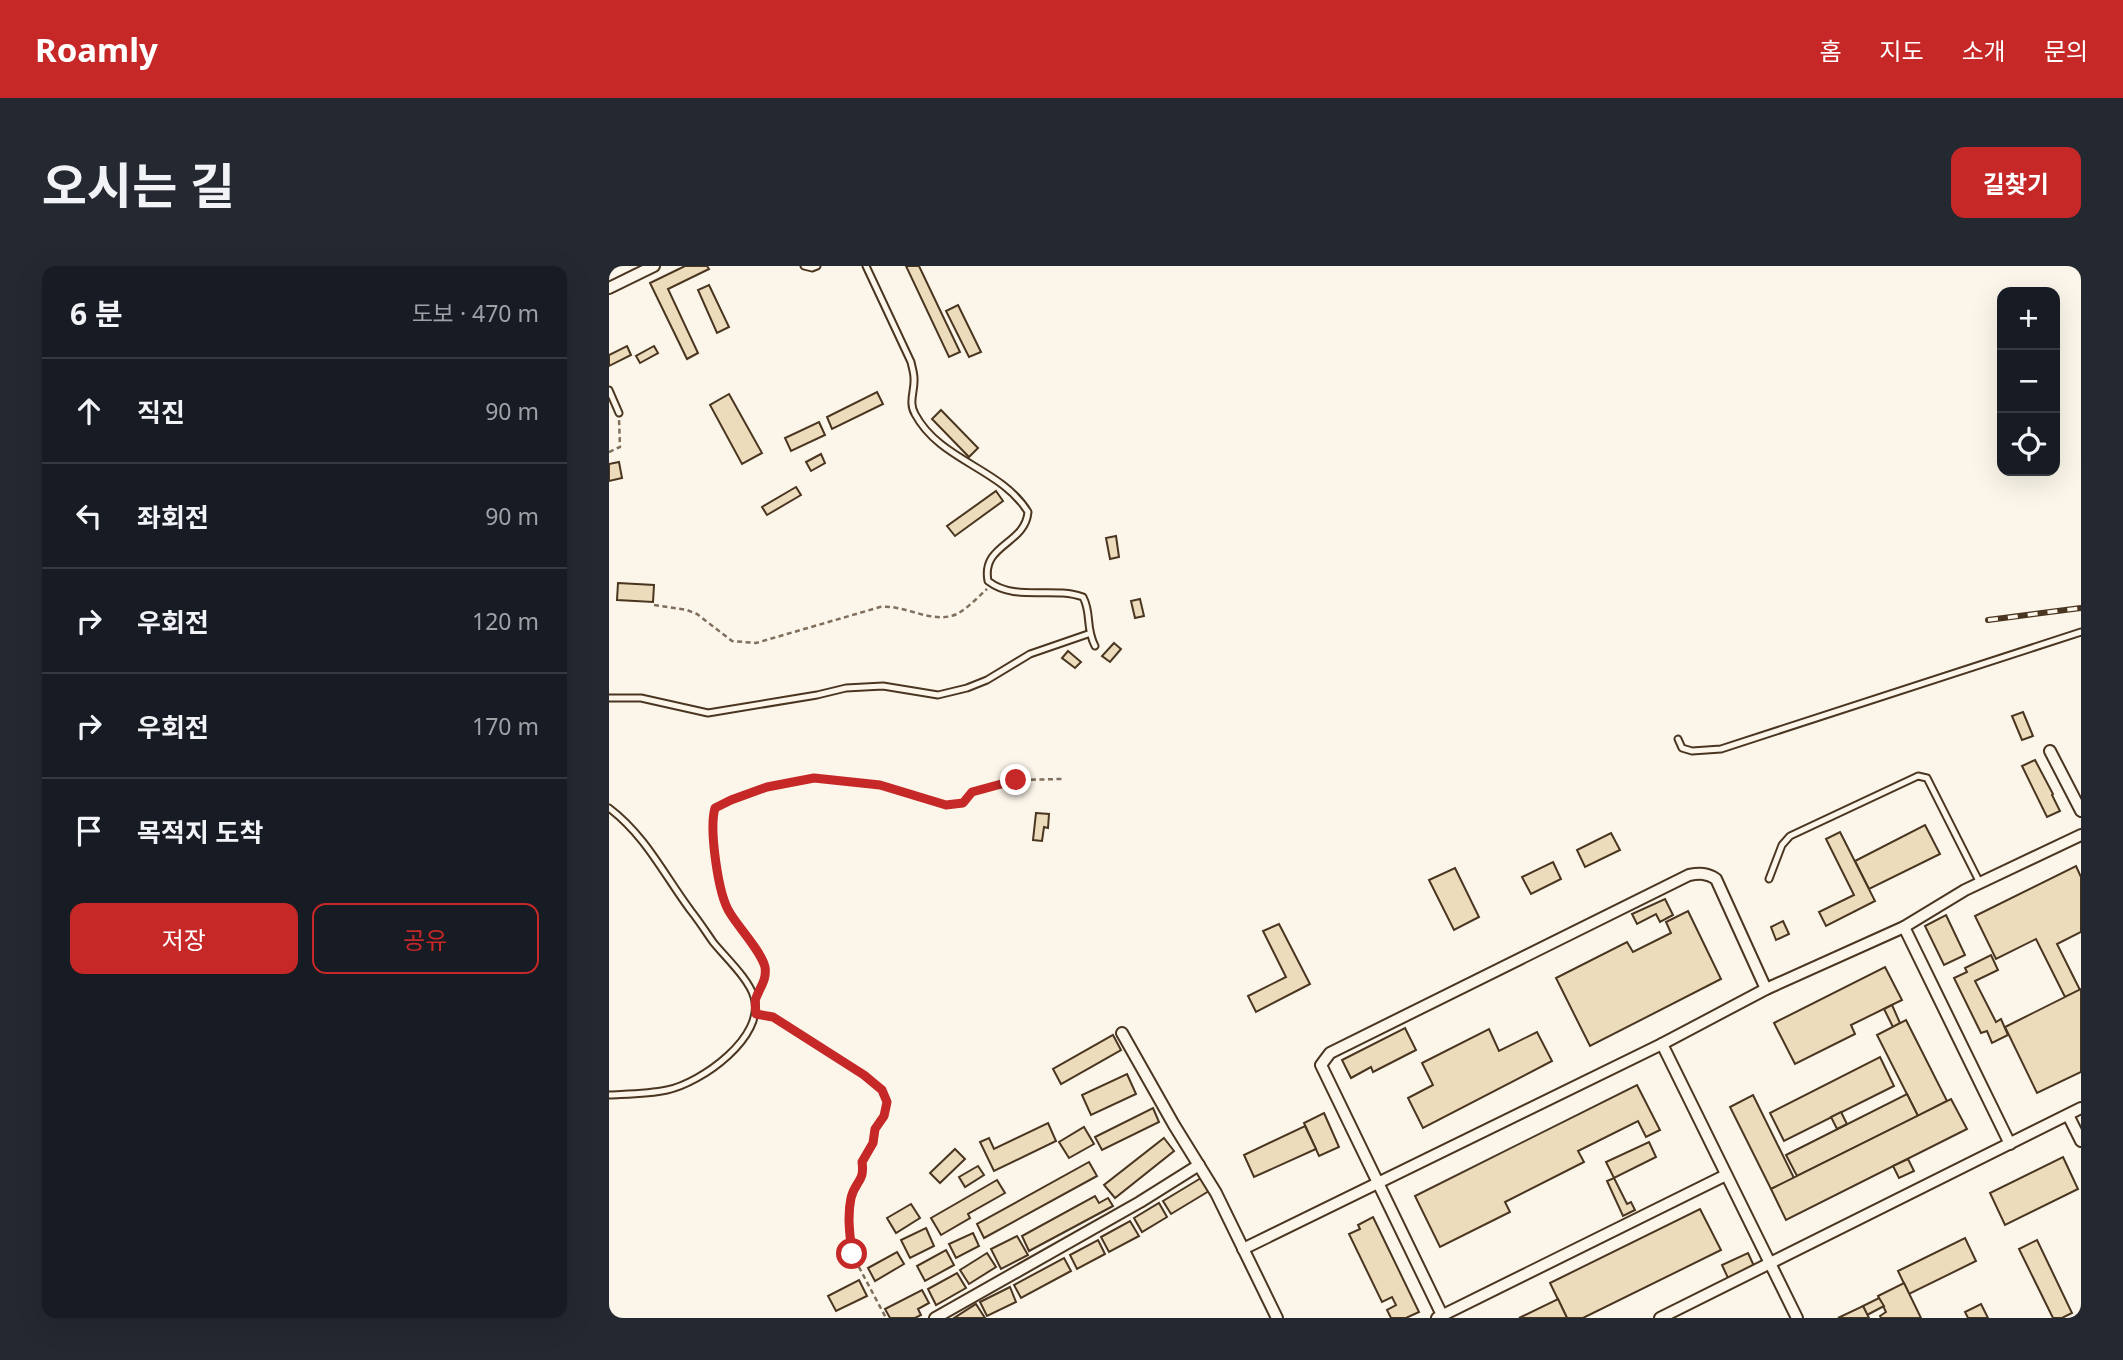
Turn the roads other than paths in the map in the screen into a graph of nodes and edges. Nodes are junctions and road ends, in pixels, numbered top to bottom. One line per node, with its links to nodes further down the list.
1 (654, 266): 5 (street)
2 (804, 266): 3 (lane)
3 (817, 266)
4 (866, 266): 9 (lane)
5 (609, 288)
6 (609, 390): 7 (lane)
7 (619, 413)
8 (2081, 632): 12 (lane)
9 (1088, 634): 10 (lane); 11 (lane)
10 (1095, 646)
11 (609, 698)
12 (1678, 739)
13 (2050, 751): 15 (street)
14 (609, 808): 23 (lane)
15 (2081, 811)
16 (2081, 835): 18 (street)
17 (1769, 879): 18 (lane)
18 (1980, 883): 19 (street)
19 (1904, 927): 20 (street); 27 (street)
20 (1766, 989): 22 (street); 30 (street)
21 (1122, 1033): 28 (street)
22 (1662, 1044): 29 (street); 30 (street)
23 (609, 1095)
24 (2081, 1108): 25 (street)
25 (2068, 1115): 26 (street); 27 (street)
26 (2081, 1141)
27 (2010, 1144): 32 (street)
28 (1199, 1165): 31 (street); 34 (street)
29 (1726, 1175): 32 (street); 33 (street)
30 (1379, 1182): 31 (street); 33 (street)
31 (1243, 1249): 35 (street)
32 (1771, 1264): 36 (street); 37 (street)
33 (1439, 1317)
34 (935, 1318)
35 (1277, 1318)
36 (1660, 1318)
37 (1797, 1318)

